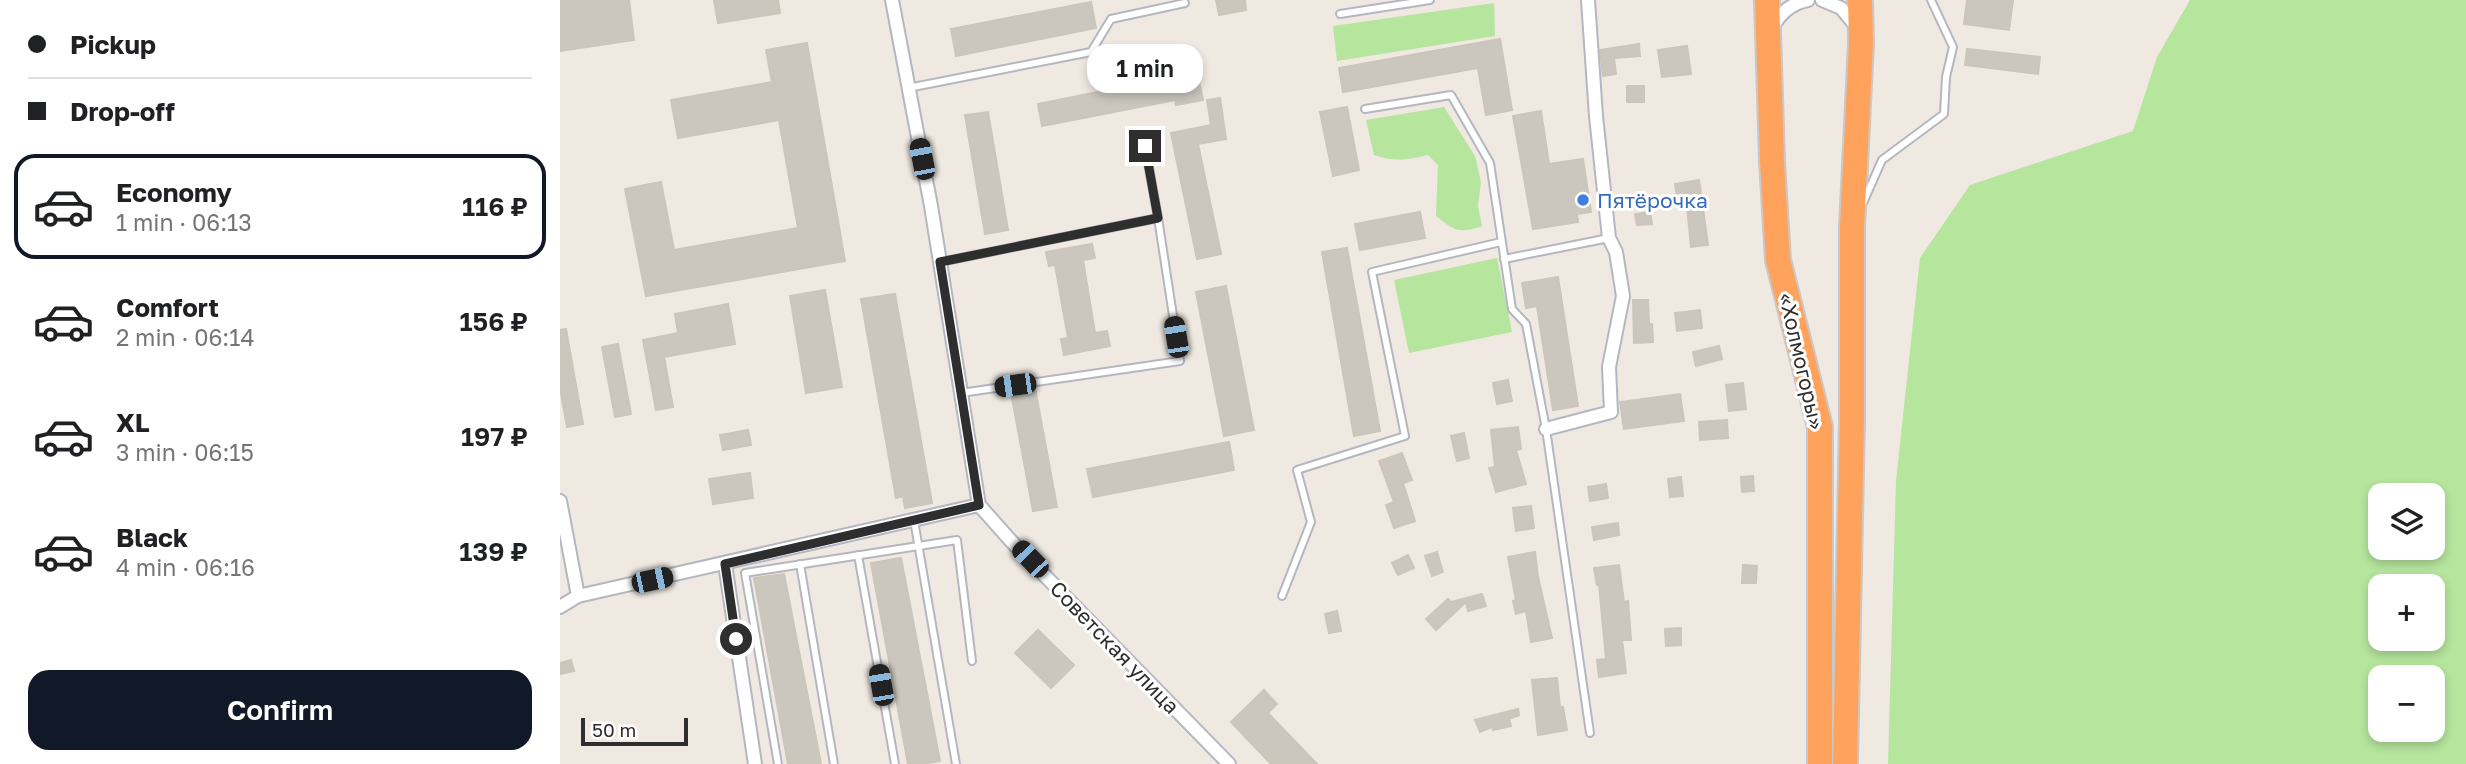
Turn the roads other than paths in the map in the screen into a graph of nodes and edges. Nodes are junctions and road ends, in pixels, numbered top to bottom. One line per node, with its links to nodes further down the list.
1 (892, 0): 13 (street)
2 (1430, 0): 10 (lane)
3 (1588, 0): 18 (street)
4 (1767, 0): 12 (highway, «Холмогоры»)
5 (1808, 0): 12 (street)
6 (1822, 0): 11 (street)
7 (1860, 0): 11 (highway, «Холмогоры»)
8 (1931, 0): 17 (lane)
9 (1185, 3): 13 (lane)
10 (1340, 14)
11 (1861, 43): 17 (highway, «Холмогоры»)
12 (1768, 48): 42 (highway, «Холмогоры»)
13 (908, 88): 21 (street)
14 (1365, 110): 19 (lane)
15 (1145, 146): 16 (lane)
16 (1158, 218): 21 (lane); 22 (lane)
17 (1852, 227): 43 (highway, «Холмогоры»)
18 (1609, 238): 20 (lane); 23 (street)
19 (1502, 242): 20 (lane); 32 (lane)
20 (1504, 259): 23 (lane)
21 (940, 262): 22 (street)
22 (960, 393): 25 (street)
23 (1546, 429): 35 (lane)
24 (560, 501): 31 (street)
25 (979, 505): 26 (street); 41 (street, Советская улица)
26 (914, 520): 27 (lane); 29 (street)
27 (918, 545): 28 (lane); 34 (lane); 40 (lane)
28 (858, 555): 30 (lane); 39 (lane)
29 (725, 564): 31 (street); 36 (street)
30 (800, 564): 37 (lane); 38 (lane)
31 (578, 596): 33 (street)
32 (1282, 596)
33 (560, 607)
34 (972, 661)
35 (1590, 733)
36 (755, 764)
37 (778, 764)
38 (834, 764)
39 (895, 764)
40 (956, 764)
41 (1229, 764)
42 (1820, 764)
43 (1845, 764)

